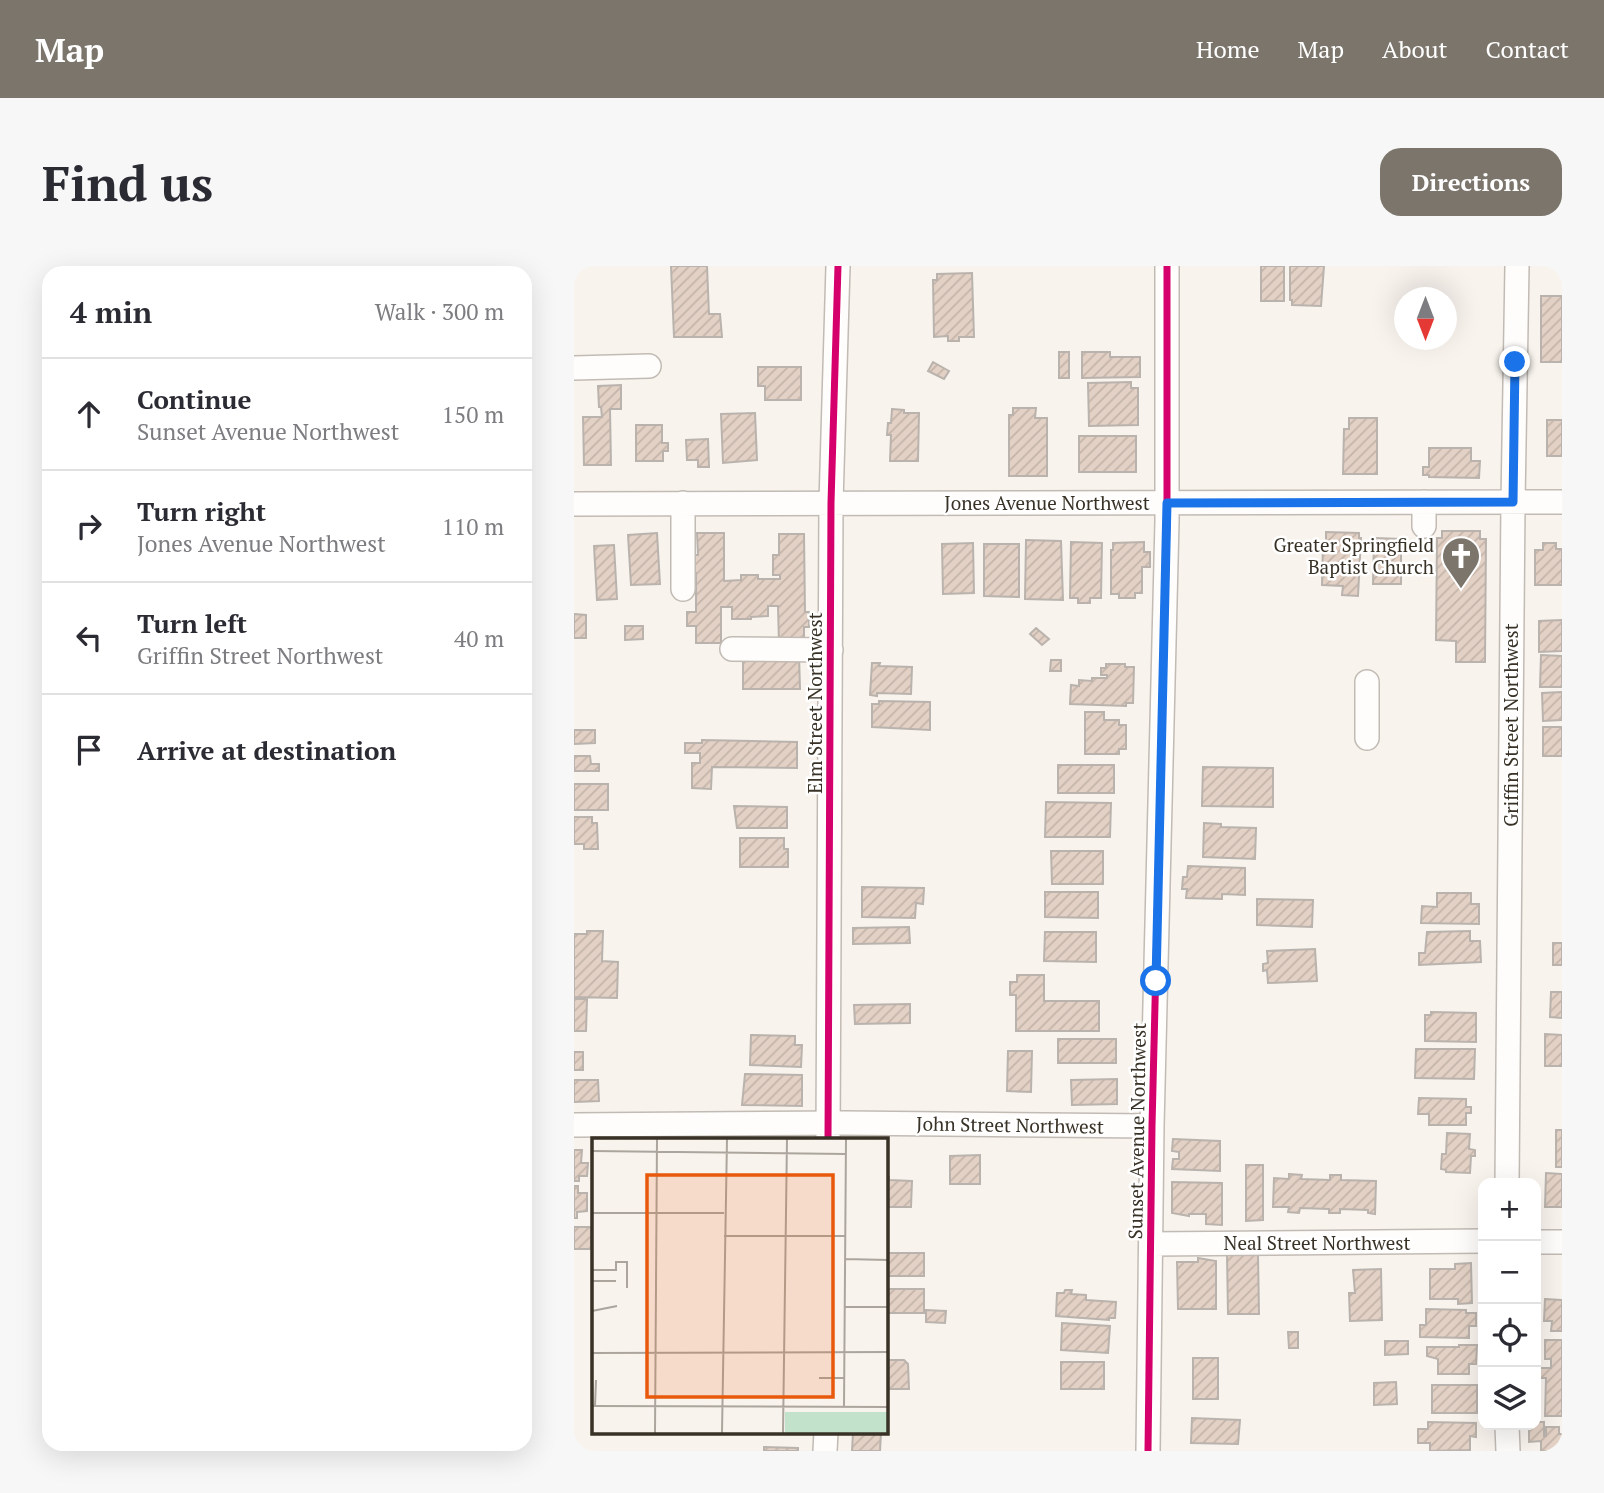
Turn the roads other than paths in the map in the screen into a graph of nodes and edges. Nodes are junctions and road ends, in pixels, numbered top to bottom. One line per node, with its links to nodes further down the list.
1 (838, 266): 10 (street, Elm Street Northwest)
2 (1167, 266): 11 (street, Sunset Avenue Northwest)
3 (1523, 270): 7 (street, Griffin Street Northwest)
4 (649, 366): 5 (street)
5 (574, 368)
6 (1424, 502): 7 (street, Jones Avenue Northwest); 11 (street, Jones Avenue Northwest); 13 (street)
7 (1513, 502): 8 (street, Jones Avenue Northwest); 22 (street, Griffin Street Northwest)
8 (1562, 502)
9 (683, 503): 10 (street, Jones Avenue Northwest); 12 (street, Jones Avenue Northwest); 14 (street)
10 (831, 503): 11 (street, Jones Avenue Northwest); 16 (street, Elm Street Northwest)
11 (1167, 503): 20 (street, Sunset Avenue Northwest)
12 (574, 504)
13 (1424, 526)
14 (683, 589)
15 (732, 649): 16 (street)
16 (831, 650): 21 (street, Elm Street Northwest)
17 (1367, 682): 18 (street)
18 (1367, 738)
19 (574, 1125): 21 (street, John Street Northwest)
20 (1152, 1126): 21 (street, John Street Northwest); 26 (street, Sunset Avenue Northwest)
21 (828, 1131)
22 (1507, 1178)
23 (1478, 1241): 26 (street, Neal Street Northwest)
24 (1541, 1242): 25 (street)
25 (1562, 1242)
26 (1151, 1244): 28 (street, Sunset Avenue Northwest)
27 (1507, 1430): 29 (street)
28 (1148, 1451)
29 (1508, 1451)

